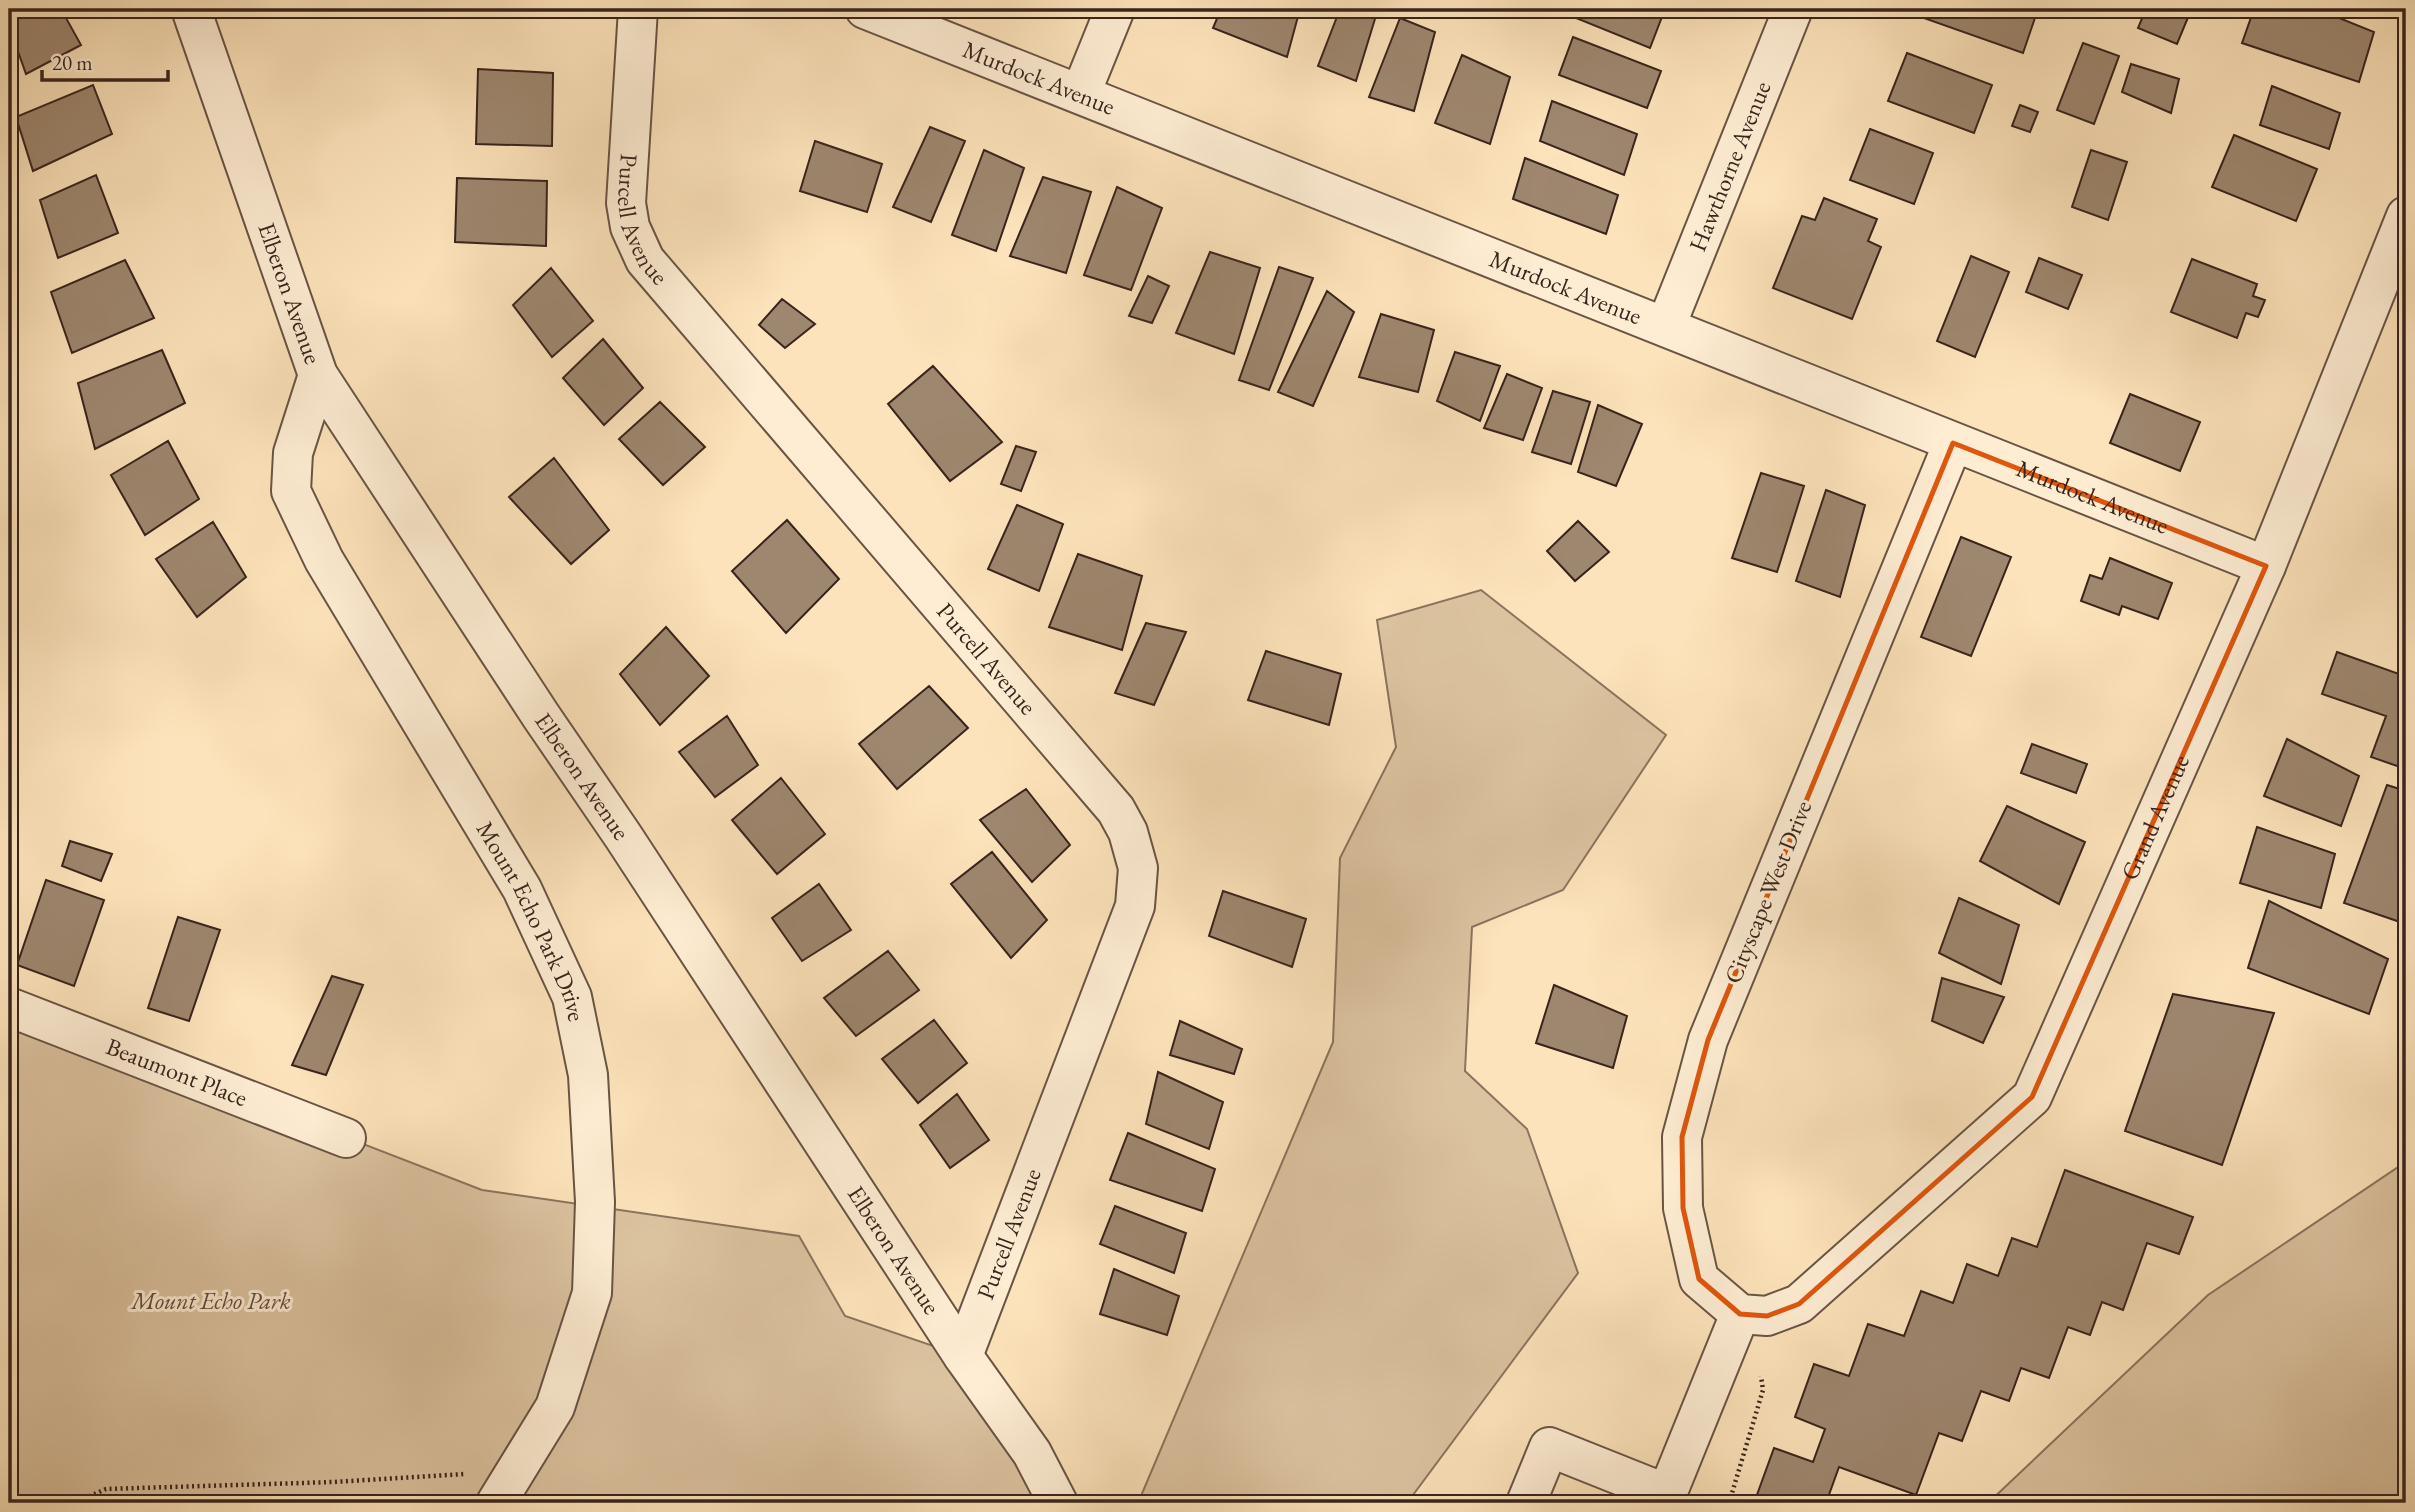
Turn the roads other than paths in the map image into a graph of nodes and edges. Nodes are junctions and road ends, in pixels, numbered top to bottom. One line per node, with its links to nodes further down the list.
1 (191, 9): 9 (street, Elberon Avenue)
2 (638, 9): 15 (street, Purcell Avenue)
3 (865, 9): 6 (street, Murdock Avenue)
4 (1115, 9): 6 (street)
5 (1793, 9): 8 (street, Hawthorne Avenue)
6 (1081, 93): 8 (street, Murdock Avenue)
7 (2406, 216): 11 (street, Grand Avenue)
8 (1666, 326): 10 (street, Murdock Avenue)
9 (318, 375): 15 (street, Elberon Avenue); 16 (street, Mount Echo Park Drive)
10 (1953, 443): 11 (street, Murdock Avenue); 14 (street, Cityscape West Drive)
11 (2266, 566): 14 (street, Grand Avenue)
12 (9, 1007): 13 (street, Beaumont Place)
13 (346, 1138)
14 (1754, 1315): 18 (street)
15 (963, 1356): 17 (street, Elberon Avenue)
16 (496, 1503)
17 (1058, 1503)
18 (1526, 1503)

